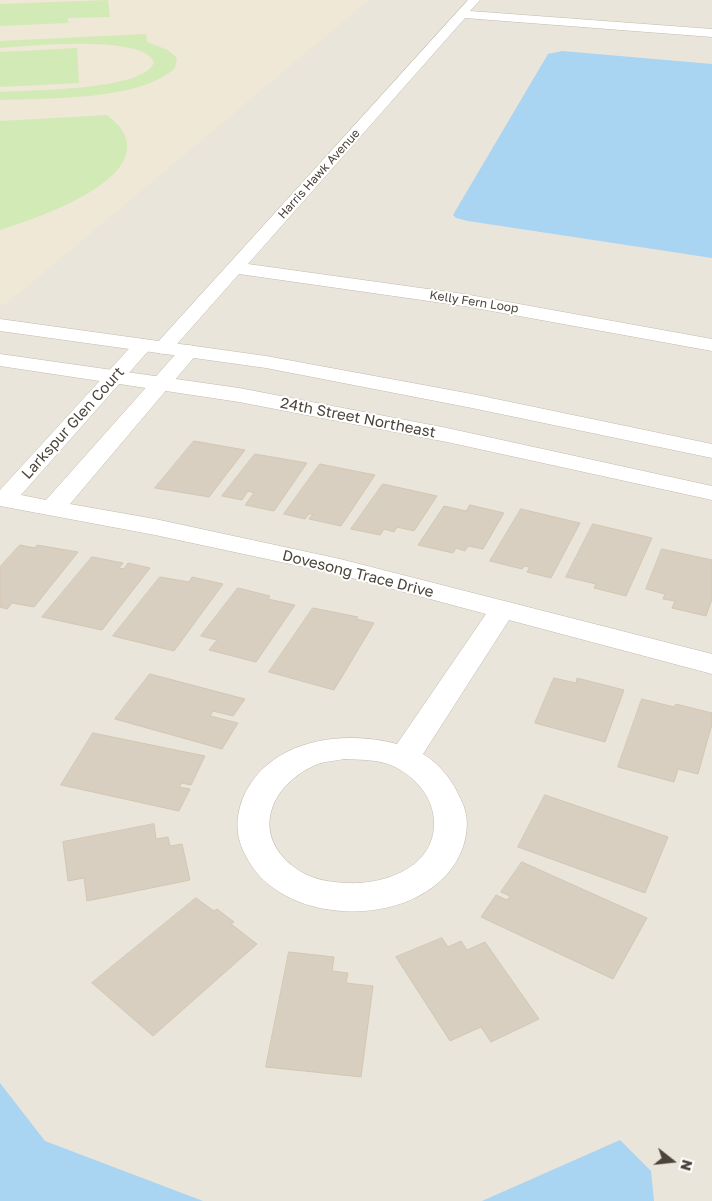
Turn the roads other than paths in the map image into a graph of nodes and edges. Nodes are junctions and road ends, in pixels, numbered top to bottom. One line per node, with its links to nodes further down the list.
1 (474, 0): 2 (street, Harris Hawk Avenue)
2 (462, 14): 3 (street); 4 (street, Harris Hawk Avenue)
3 (712, 33)
4 (235, 268): 6 (street, Kelly Fern Loop); 7 (street, Harris Hawk Avenue)
5 (0, 325): 7 (street)
6 (712, 345)
7 (153, 346): 8 (street); 10 (street, Larkspur Glen Court)
8 (188, 351): 11 (street); 12 (street)
9 (0, 360): 10 (street, 24th Street Northeast)
10 (115, 376): 11 (street, 24th Street Northeast); 14 (street, Larkspur Glen Court)
11 (161, 383): 13 (street, 24th Street Northeast); 15 (street)
12 (712, 451)
13 (712, 493)
14 (2, 500): 15 (street, Dovesong Trace Drive)
15 (52, 508): 16 (street, Dovesong Trace Drive)
16 (502, 610): 17 (street, Dovesong Trace Drive); 18 (street)
17 (712, 664)
18 (404, 758): 18 (street)

